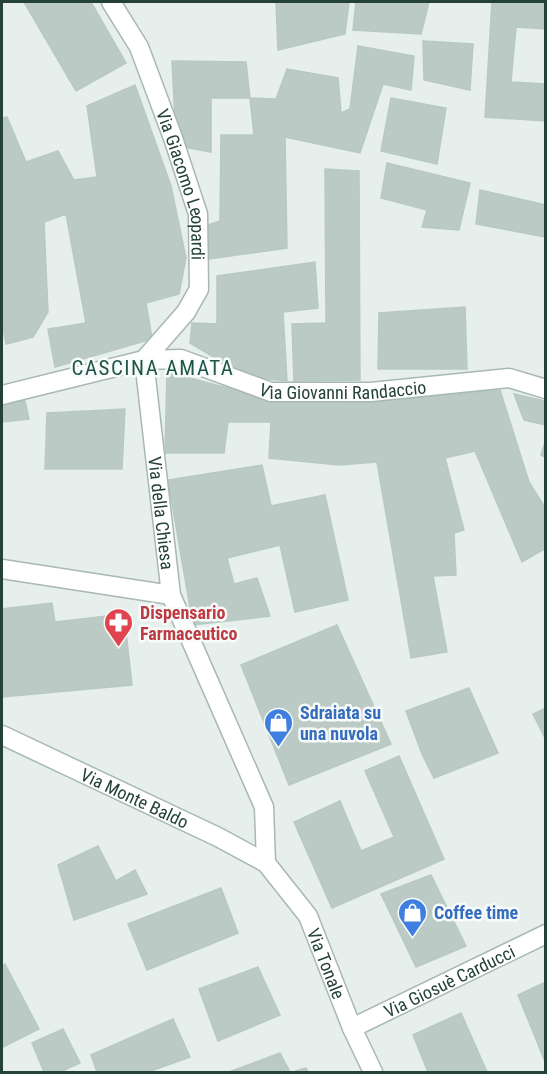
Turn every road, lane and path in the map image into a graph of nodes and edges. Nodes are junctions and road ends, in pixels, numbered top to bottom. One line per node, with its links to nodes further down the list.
1 (111, 2): 2 (street, Via Giacomo Leopardi)
2 (144, 360): 3 (street, Via Giovanni Randaccio); 4 (street, Via Giovanni Randaccio); 6 (street, Via della Chiesa)
3 (546, 389)
4 (3, 391)
5 (2, 569): 6 (street)
6 (171, 595): 8 (street, Via della Chiesa)
7 (2, 735): 8 (street, Via Monte Baldo)
8 (266, 863): 10 (street, Via Tonale)
9 (546, 934): 10 (street, Via Giosuè Carducci)
10 (352, 1028): 11 (street, Via Tonale)
11 (372, 1072)

